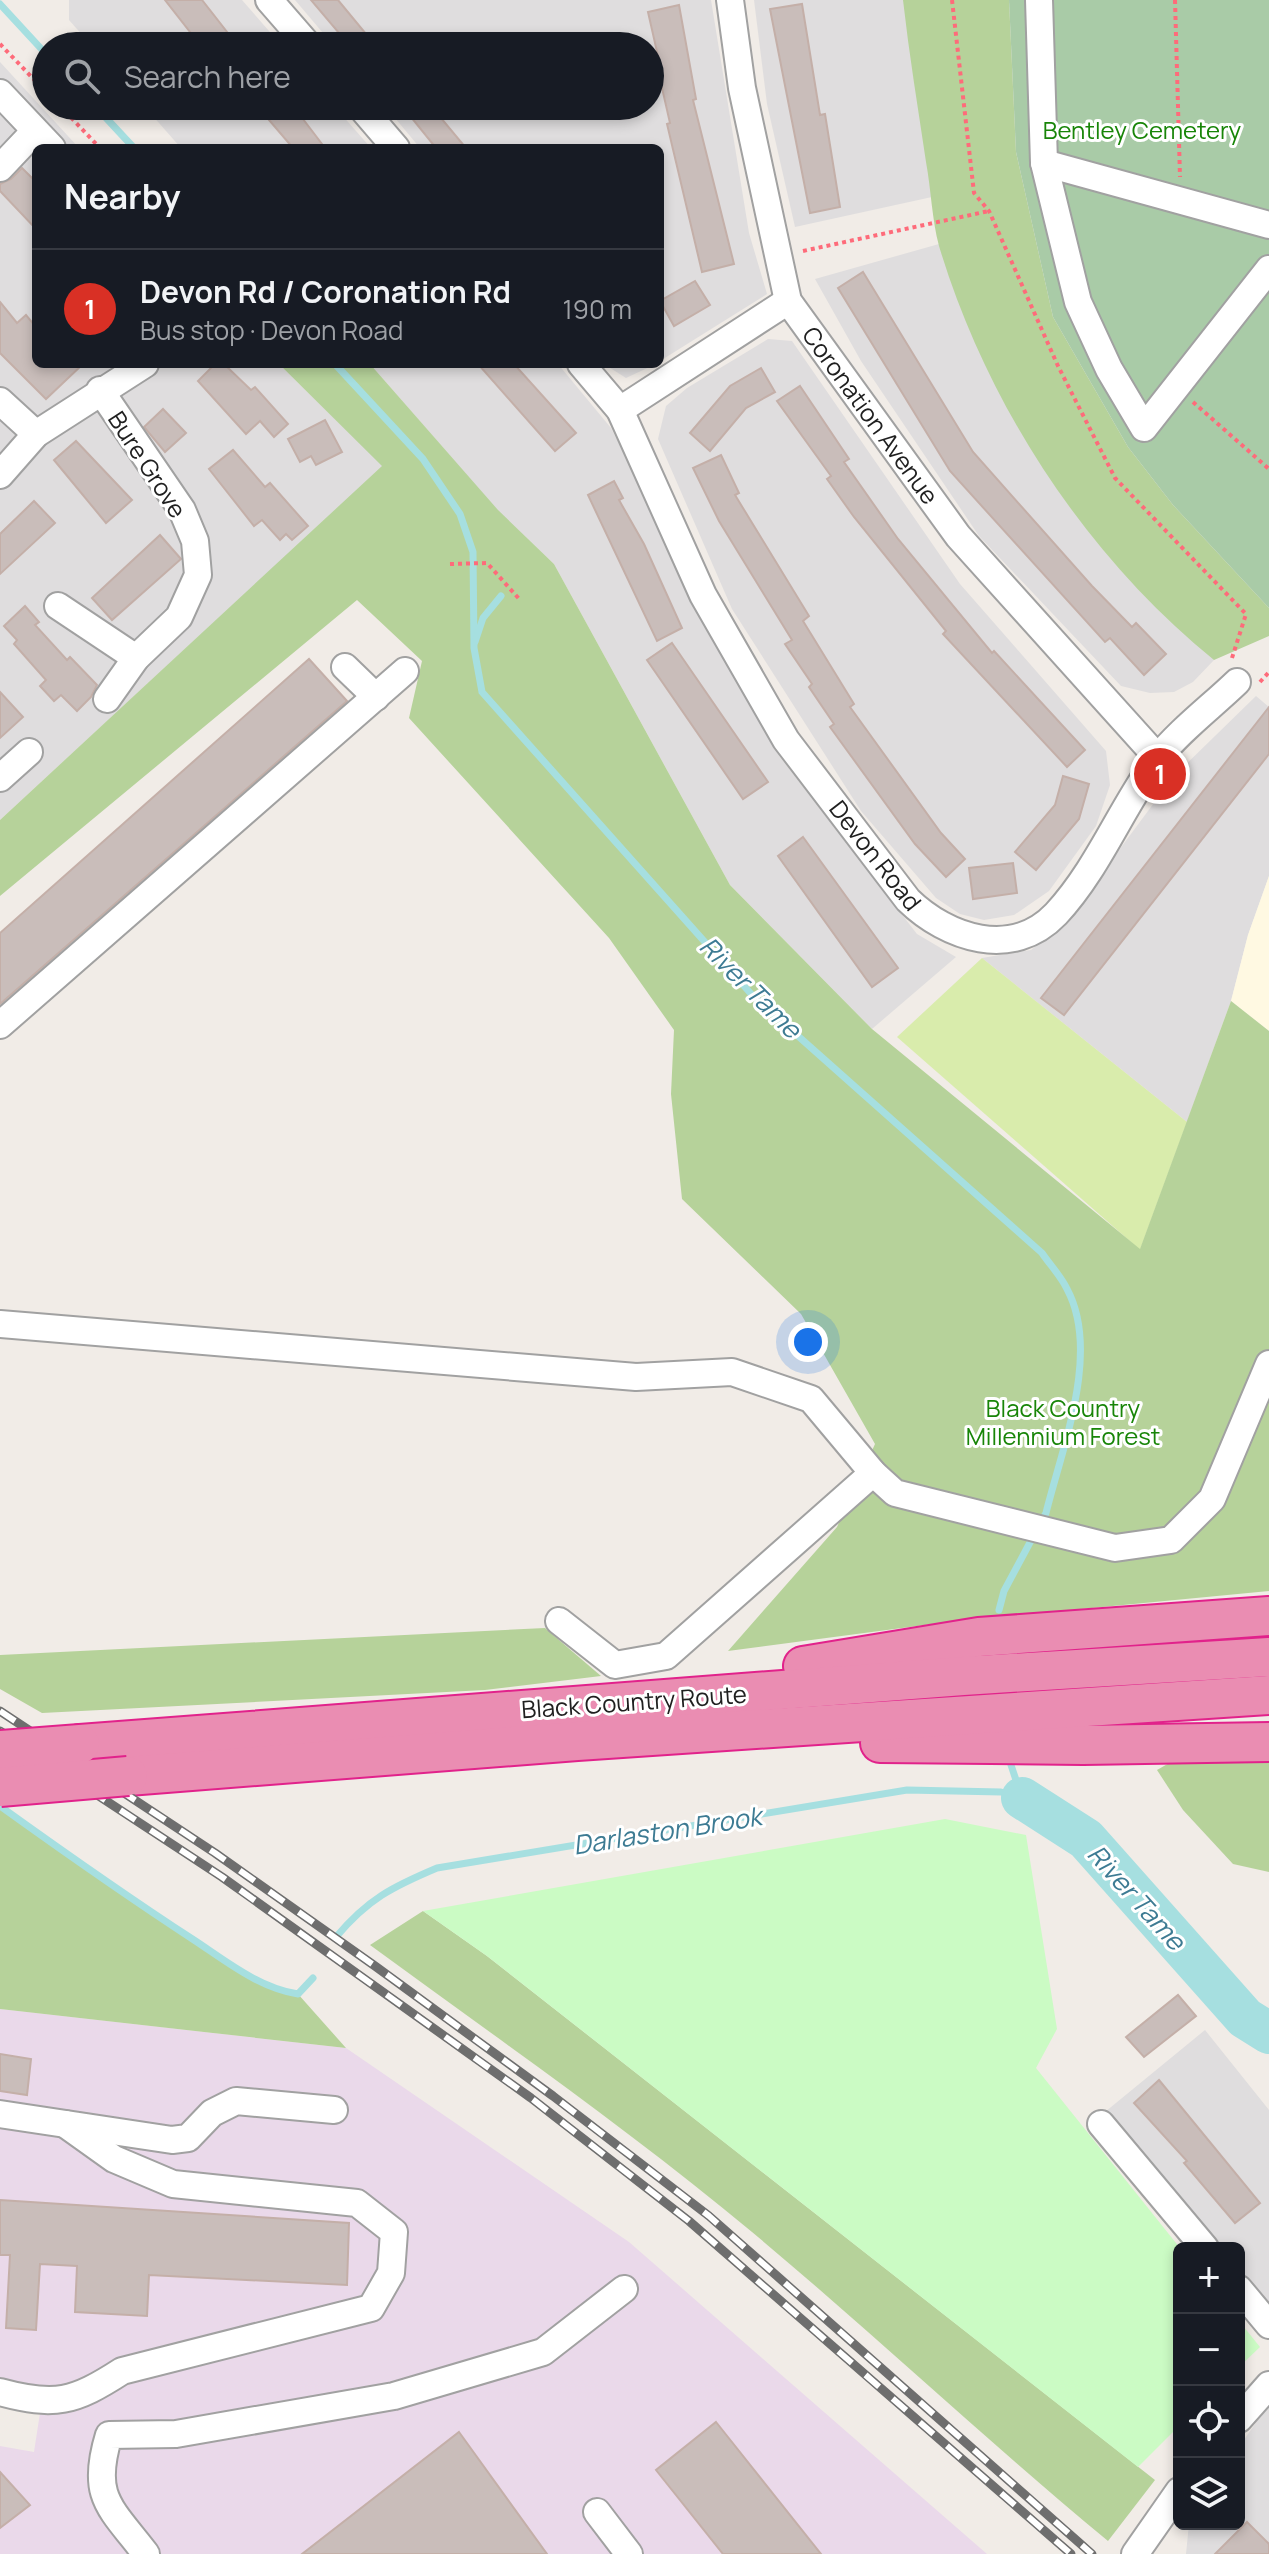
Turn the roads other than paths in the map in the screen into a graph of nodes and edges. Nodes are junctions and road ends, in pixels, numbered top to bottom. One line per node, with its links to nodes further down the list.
1 (269, 0): 4 (street)
2 (730, 0): 14 (street, Coronation Avenue)
3 (1039, 0): 10 (street)
4 (297, 32)
5 (0, 93): 7 (street)
6 (372, 120): 8 (street)
7 (44, 139)
8 (393, 144)
9 (32, 147): 11 (street)
10 (1044, 163): 12 (street); 13 (street)
11 (0, 168)
12 (1269, 225)
13 (1269, 269)
14 (788, 301): 19 (street); 30 (street, Coronation Avenue)
15 (138, 368): 17 (street)
16 (584, 368): 19 (street, Devon Road)
17 (100, 390): 20 (street); 23 (street, Bure Grove)
18 (0, 401): 20 (street)
19 (620, 410): 30 (street, Devon Road)
20 (36, 434): 21 (street)
21 (0, 475)
22 (58, 606): 23 (street)
23 (136, 658): 28 (street, Bure Grove)
24 (345, 667): 27 (street)
25 (405, 671): 27 (street)
26 (1237, 682): 30 (street, Devon Road)
27 (376, 697): 32 (street)
28 (107, 699)
29 (29, 752): 31 (street)
30 (1158, 758)
31 (0, 778)
32 (0, 1025)
33 (0, 1324): 35 (street)
34 (1269, 1364): 35 (street)
35 (873, 1473): 37 (street)
36 (1269, 1616): 40 (highway)
37 (559, 1621)
38 (1269, 1657): 40 (highway, Black Country Route)
39 (1269, 1695): 41 (highway, Black Country Route)
40 (568, 1706): 43 (highway, Black Country Route, bridge)
41 (672, 1735): 42 (highway); 44 (highway, Black Country Route, bridge)
42 (1269, 1742)
43 (0, 1750)
44 (0, 1787)
45 (334, 2110): 47 (street)
46 (0, 2114): 47 (street)
47 (65, 2124): 54 (street)
48 (1101, 2124): 49 (street)
49 (1200, 2242)
50 (624, 2289): 58 (street)
51 (1245, 2296): 52 (street)
52 (1269, 2325)
53 (1269, 2385): 55 (street)
54 (0, 2392)
55 (1245, 2412)
56 (1173, 2500): 60 (street)
57 (597, 2512): 59 (street)
58 (146, 2554)
59 (629, 2554)
60 (1135, 2554)

